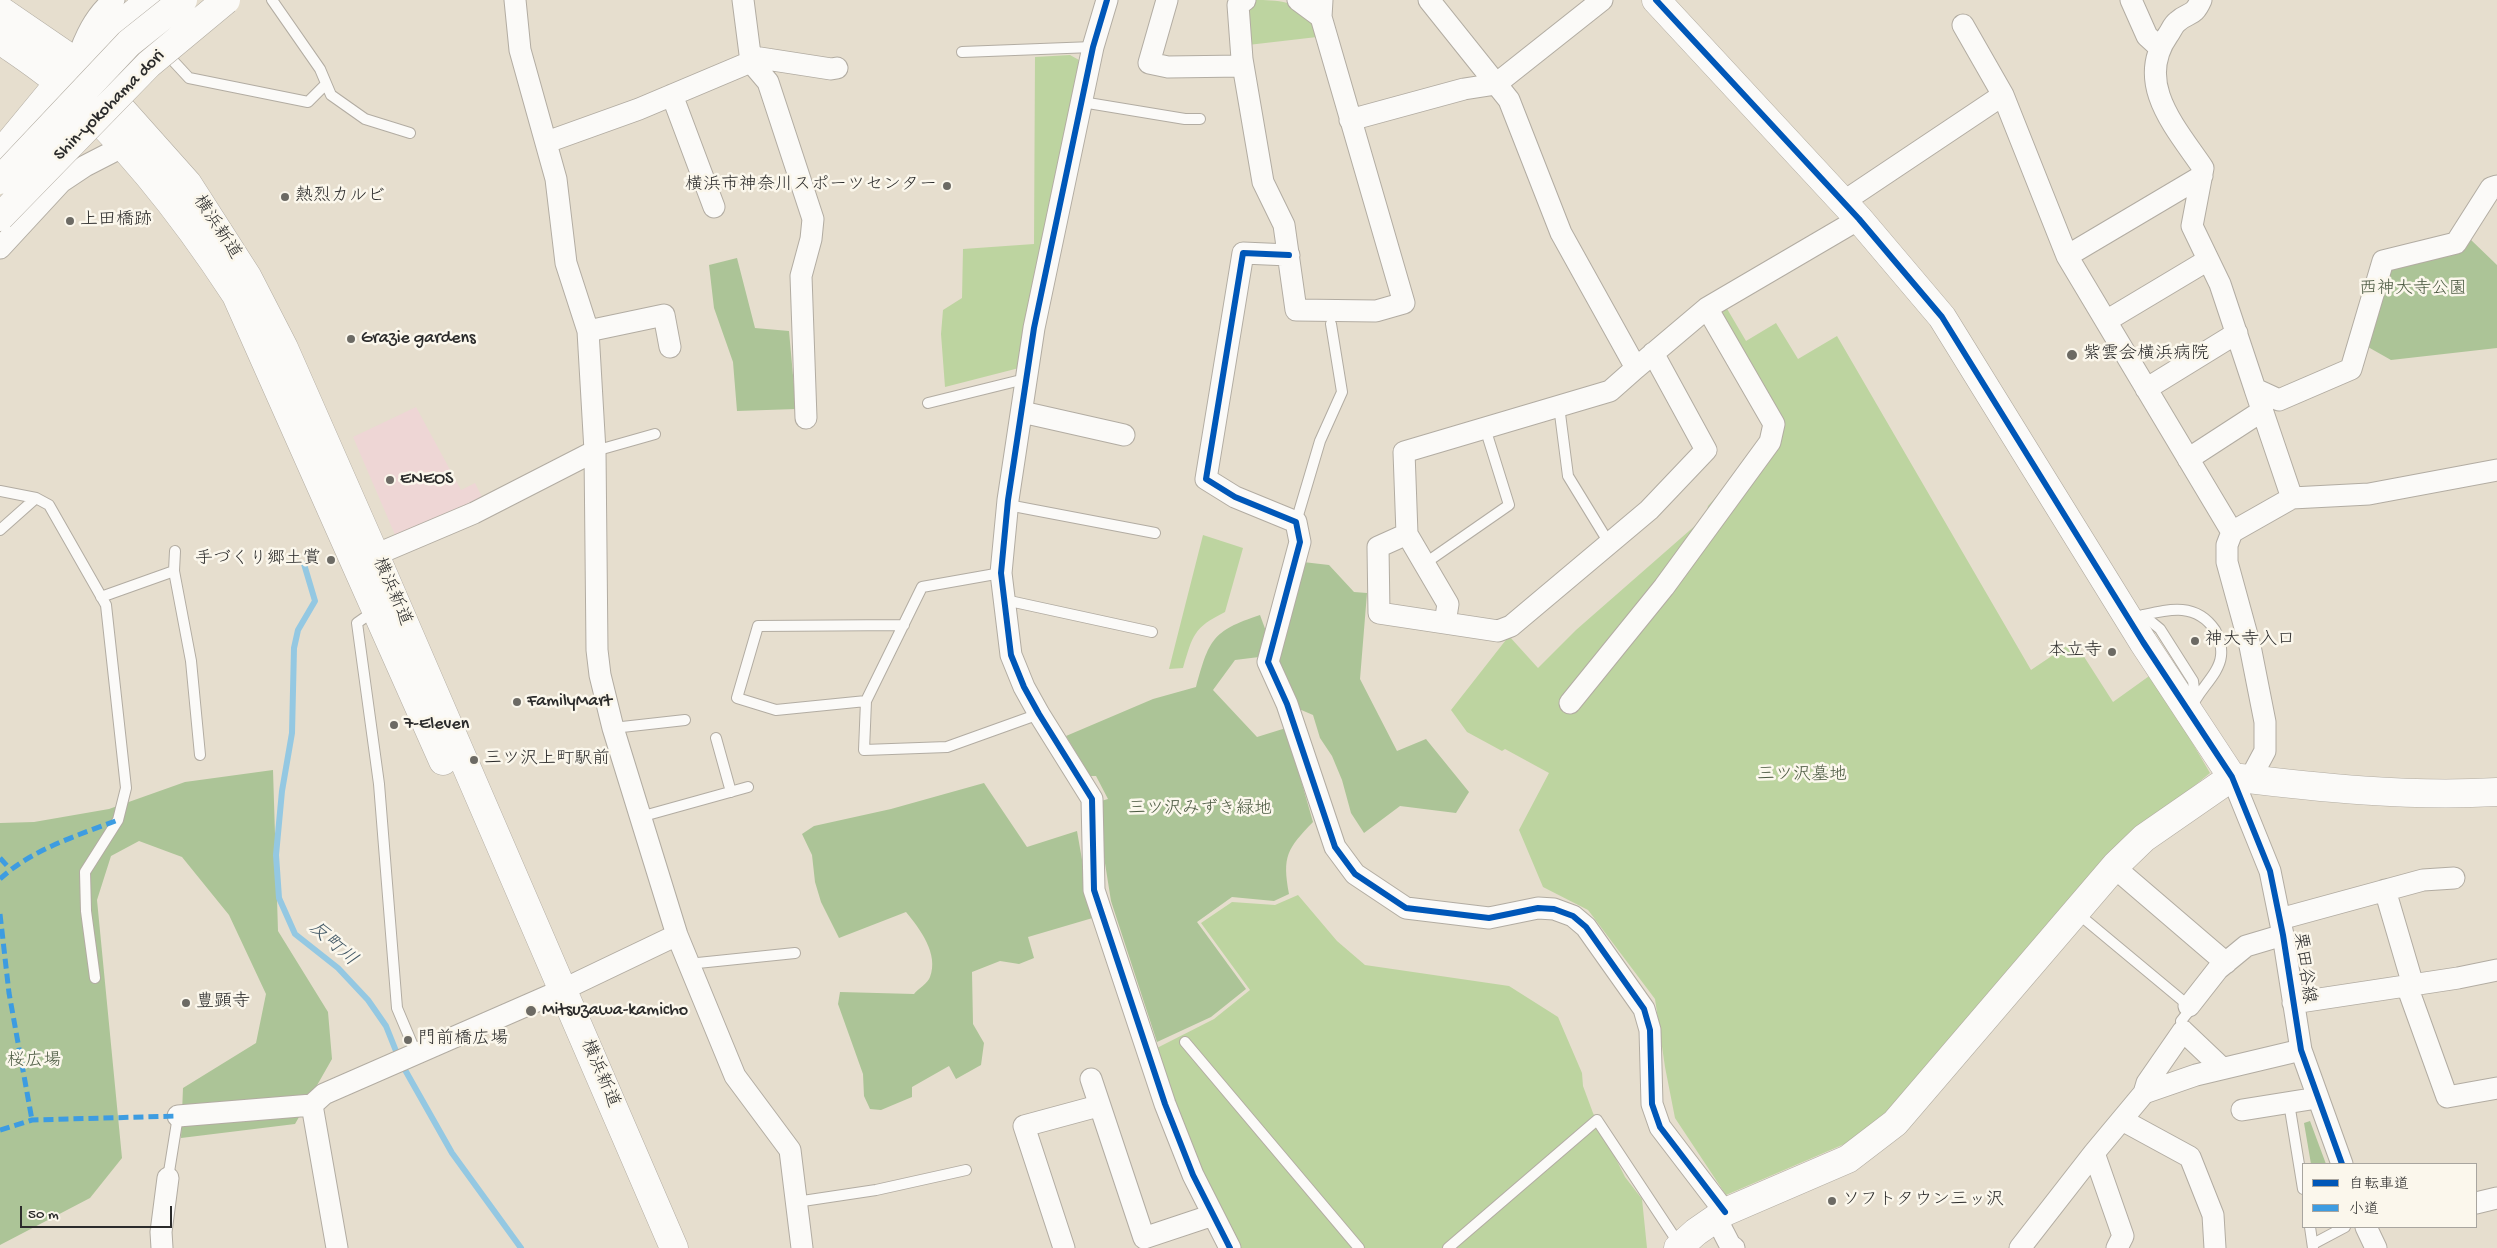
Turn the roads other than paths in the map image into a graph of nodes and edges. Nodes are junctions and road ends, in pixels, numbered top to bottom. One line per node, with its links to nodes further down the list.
1 (114, 0): 26 (street)
2 (150, 0): 26 (main road)
3 (183, 0): 44 (main road, Shin-yokohama dori, bridge)
4 (210, 0): 22 (main road)
5 (226, 0): 48 (main road, Shin-yokohama dori, bridge)
6 (272, 0): 31 (lane)
7 (515, 0): 40 (street)
8 (743, 0): 27 (street)
9 (1106, 0): 23 (street)
10 (1167, 0): 28 (street)
11 (1245, 0): 28 (street)
12 (1298, 0): 18 (street)
13 (1429, 0): 32 (street)
14 (1602, 0): 32 (street)
15 (1656, 0): 47 (main road)
16 (2132, 0): 24 (street)
17 (2201, 0): 24 (street)
18 (1321, 8): 38 (street)
19 (0, 10): 26 (main road, 横浜新道)
20 (1963, 25): 34 (street)
21 (0, 40): 30 (main road, 横浜新道)
22 (157, 43): 31 (lane); 35 (main road)
23 (1093, 47): 25 (lane); 36 (street)
24 (2159, 48): 43 (street)
25 (962, 52)
26 (76, 62): 30 (main road); 35 (main road, 横浜新道)
27 (751, 62): 29 (street); 33 (street); 68 (street)
28 (1243, 66): 50 (street)
29 (837, 68)
30 (60, 84): 35 (main road, 横浜新道); 42 (main road)
31 (326, 84): 39 (lane)
32 (1496, 84): 38 (street); 60 (street)
33 (672, 95): 40 (street); 46 (street)
34 (2003, 95): 47 (street); 51 (street)
35 (98, 102): 41 (main road, 横浜新道); 48 (main road); 86 (main road, 横浜新道)
36 (1082, 102): 37 (lane); 61 (street)
37 (1200, 119)
38 (1350, 120): 54 (street)
39 (410, 133)
40 (547, 142): 56 (street)
41 (122, 147): 49 (street); 92 (main road, 横浜新道)
42 (0, 154)
43 (2202, 176): 51 (street); 52 (street)
44 (0, 180)
45 (2497, 186): 63 (street)
46 (714, 207)
47 (1851, 210): 53 (street); 93 (main road)
48 (0, 218)
49 (0, 248)
50 (1289, 256): 54 (street); 79 (street)
51 (2067, 256): 55 (street)
52 (2208, 260): 55 (street); 57 (street)
53 (1707, 308): 59 (street); 98 (street)
54 (1330, 316): 79 (lane)
55 (2106, 321): 62 (street)
56 (588, 331): 58 (street); 72 (street)
57 (2237, 333): 62 (street); 63 (street)
58 (670, 347)
59 (1653, 353): 60 (street); 84 (street)
60 (1636, 368): 65 (street)
61 (1026, 379): 64 (lane); 67 (street)
62 (2146, 389): 73 (street)
63 (2255, 389): 66 (street)
64 (928, 403)
65 (1559, 406): 69 (street); 84 (lane)
66 (2262, 411): 73 (street); 77 (street)
67 (1022, 412): 71 (street); 78 (street)
68 (806, 418)
69 (1485, 428): 83 (street); 87 (lane)
70 (654, 434): 72 (lane)
71 (1124, 435)
72 (595, 452): 86 (street); 102 (street)
73 (2188, 459): 81 (street)
74 (2497, 470): 77 (street)
75 (0, 491): 76 (lane)
76 (36, 498): 80 (lane); 90 (lane)
77 (2292, 498): 81 (street)
78 (1008, 505): 82 (lane); 89 (street)
79 (1296, 522): 149 (street)
80 (0, 530)
81 (2232, 532): 105 (street)
82 (1155, 533)
83 (1407, 534): 87 (street); 94 (street)
84 (1609, 543): 94 (street)
85 (175, 551): 88 (lane)
86 (375, 555): 122 (main road, 横浜新道)
87 (1424, 564): 94 (street)
88 (174, 571): 90 (lane); 104 (lane)
89 (1001, 573): 91 (street); 95 (lane)
90 (102, 597): 120 (lane)
91 (1004, 600): 96 (lane); 100 (street)
92 (376, 610): 122 (main road, 横浜新道); 128 (lane)
93 (2136, 617): 99 (main road); 99 (lane)
94 (1445, 623)
95 (904, 625): 97 (lane); 97 (lane)
96 (1152, 632)
97 (866, 701): 100 (lane)
98 (1570, 703)
99 (2192, 705): 105 (main road)
100 (1039, 714): 148 (street)
101 (685, 720): 102 (lane)
102 (613, 728): 109 (street)
103 (716, 738): 107 (lane)
104 (200, 755)
105 (2241, 778): 108 (main road); 110 (main road); 114 (street, 栗田谷線)
106 (748, 787): 107 (lane)
107 (731, 792): 109 (lane)
108 (2497, 792)
109 (640, 817): 115 (street)
110 (2114, 867): 113 (main road); 117 (street)
111 (2454, 878): 112 (street)
112 (2385, 890): 114 (street); 121 (street)
113 (2075, 911): 124 (lane); 149 (main road)
114 (2282, 927): 117 (street); 123 (street, 栗田谷線)
115 (677, 935): 118 (street); 122 (street)
116 (795, 953): 118 (lane)
117 (2226, 963): 124 (street)
118 (688, 964): 146 (street)
119 (2497, 970): 121 (street)
120 (95, 978)
121 (2410, 986): 123 (street); 131 (street)
122 (555, 993): 128 (street); 157 (main road, 横浜新道); 158 (main road, 横浜新道)
123 (2292, 1003): 127 (street, 栗田谷線)
124 (2189, 1006): 125 (lane)
125 (2183, 1031): 129 (street); 132 (street)
126 (1185, 1042): 162 (lane)
127 (2301, 1050): 129 (street); 133 (street, 栗田谷線)
128 (407, 1056): 135 (street)
129 (2222, 1068): 132 (street)
130 (1091, 1080): 136 (street)
131 (2497, 1088)
132 (2144, 1093): 139 (street)
133 (2317, 1098): 134 (street); 141 (street, 栗田谷線)
134 (2289, 1103): 137 (street); 144 (lane)
135 (312, 1105): 138 (street); 156 (street)
136 (1098, 1106): 148 (street); 160 (street)
137 (2242, 1110)
138 (178, 1116): 143 (lane)
139 (2122, 1120): 140 (street); 167 (street)
140 (2094, 1153): 165 (street); 166 (street)
141 (2342, 1163)
142 (966, 1170): 146 (lane)
143 (168, 1178): 155 (street)
144 (2302, 1182)
145 (2497, 1198): 147 (street)
146 (796, 1202): 159 (street)
147 (2477, 1203)
148 (1213, 1215): 161 (street)
149 (1721, 1215): 153 (main road); 164 (street)
150 (2310, 1228): 154 (lane)
151 (2343, 1228): 154 (lane)
152 (2366, 1228): 168 (street)
153 (1679, 1246): 163 (lane)
154 (2313, 1246)
155 (162, 1248)
156 (337, 1248)
157 (656, 1248)
158 (674, 1248)
159 (802, 1248)
160 (1064, 1248)
161 (1230, 1248)
162 (1360, 1248)
163 (1448, 1248)
164 (1734, 1248)
165 (2020, 1248)
166 (2117, 1248)
167 (2215, 1248)
168 (2376, 1248)

